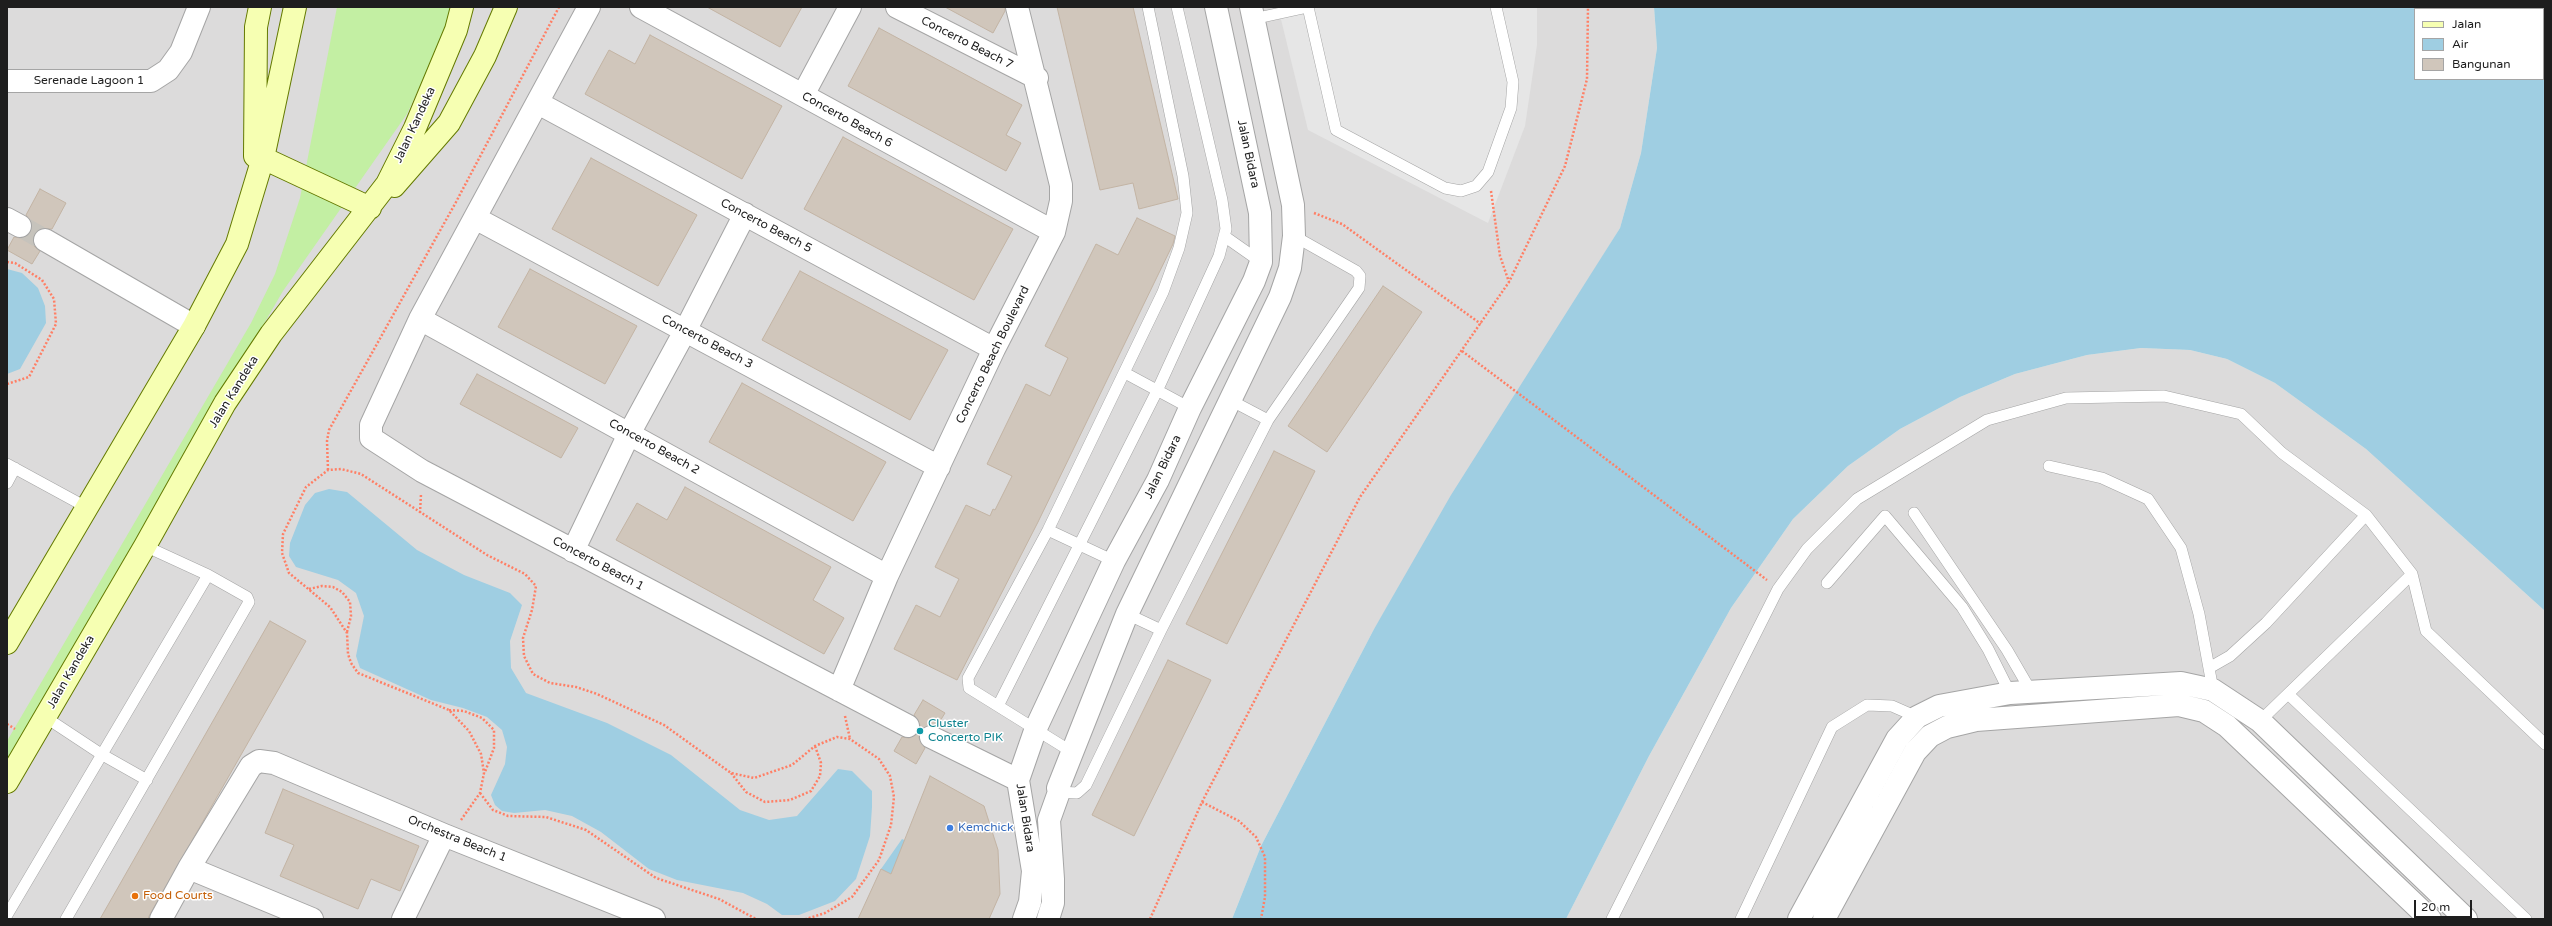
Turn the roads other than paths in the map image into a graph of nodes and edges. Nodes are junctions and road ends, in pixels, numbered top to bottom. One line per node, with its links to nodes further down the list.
1 (199, 7): 18 (street, Serenade Lagoon 1)
2 (260, 7): 22 (main road)
3 (295, 7): 21 (main road)
4 (462, 7): 23 (main road, Jalan Kandeka)
5 (506, 7): 26 (main road)
6 (589, 7): 20 (street)
7 (641, 7): 19 (street, Concerto Beach 6)
8 (850, 7): 19 (street)
9 (897, 7): 17 (street, Concerto Beach 7)
10 (1017, 7): 17 (street, Concerto Beach Boulevard)
11 (1148, 7): 37 (lane)
12 (1177, 7): 28 (lane)
13 (1216, 7): 31 (street, Jalan Bidara)
14 (1308, 7): 15 (lane); 16 (lane)
15 (1496, 7)
16 (1252, 13): 29 (street, Jalan Bidara)
17 (1037, 78): 27 (street, Concerto Beach Boulevard)
18 (7, 81)
19 (803, 96): 27 (street, Concerto Beach 6)
20 (538, 103): 24 (street, Concerto Beach 5); 25 (street)
21 (263, 158): 22 (main road); 23 (main road)
22 (254, 190): 34 (main road)
23 (370, 208): 26 (main road, Jalan Kandeka)
24 (745, 214): 35 (street); 36 (street, Concerto Beach 5)
25 (475, 218): 33 (street); 35 (street, Concerto Beach 3)
26 (356, 227): 54 (main road, Jalan Kandeka)
27 (1054, 232): 36 (street, Concerto Beach Boulevard)
28 (1224, 236): 31 (lane); 38 (lane)
29 (1294, 236): 32 (street, Jalan Bidara); 41 (lane)
30 (46, 240): 34 (street)
31 (1261, 262): 32 (street); 40 (street, Jalan Bidara)
32 (1290, 268): 39 (street, Jalan Bidara)
33 (420, 319): 42 (street, Concerto Beach 2); 55 (street, Concerto Beach 1)
34 (194, 326): 49 (main road)
35 (685, 331): 42 (street); 45 (street, Concerto Beach 3)
36 (994, 348): 45 (street, Concerto Beach Boulevard)
37 (1125, 373): 38 (lane); 52 (lane)
38 (1157, 391): 40 (lane); 53 (lane)
39 (1230, 400): 41 (lane); 48 (street, Jalan Bidara)
40 (1190, 408): 46 (street, Jalan Bidara)
41 (1268, 420): 62 (lane)
42 (629, 434): 55 (street); 59 (street, Concerto Beach 2)
43 (11, 466): 47 (lane); 49 (lane)
44 (2050, 466): 64 (lane)
45 (939, 467): 59 (street, Concerto Beach Boulevard)
46 (1158, 480): 48 (street); 56 (street, Jalan Bidara)
47 (7, 483)
48 (1185, 494): 61 (street, Jalan Bidara)
49 (86, 507): 63 (main road)
50 (1914, 513): 68 (lane)
51 (2366, 515): 57 (lane); 64 (lane); 94 (lane)
52 (1048, 530): 53 (lane); 70 (lane)
53 (1080, 545): 56 (lane); 70 (lane)
54 (145, 546): 58 (lane); 72 (main road, Jalan Kandeka)
55 (573, 551): 65 (street, Concerto Beach 1)
56 (1114, 561): 75 (street, Jalan Bidara)
57 (2412, 574): 69 (lane); 77 (lane)
58 (208, 575): 79 (lane); 80 (lane)
59 (887, 576): 65 (street, Concerto Beach Boulevard)
60 (1827, 583): 67 (lane)
61 (1127, 614): 62 (lane); 78 (street, Jalan Bidara)
62 (1161, 630): 83 (lane)
63 (7, 643)
64 (2209, 668): 66 (lane)
65 (838, 690): 74 (street, Concerto Beach 1)
66 (2213, 690): 68 (street); 73 (street)
67 (2010, 693): 68 (street); 71 (street)
68 (2032, 693)
69 (2288, 694): 73 (lane); 100 (lane)
70 (999, 704): 75 (lane)
71 (1917, 717): 95 (lane); 96 (street)
72 (45, 718): 79 (lane); 82 (main road, Jalan Kandeka)
73 (2260, 721): 99 (street)
74 (908, 726)
75 (1036, 728): 78 (lane); 81 (street, Jalan Bidara)
76 (931, 737): 81 (street)
77 (2545, 744)
78 (1072, 752): 83 (street, Jalan Bidara)
79 (101, 754): 80 (lane); 86 (lane)
80 (148, 780): 87 (lane)
81 (1018, 780): 92 (street, Jalan Bidara)
82 (7, 782)
83 (1059, 792): 93 (street, Jalan Bidara)
84 (444, 835): 85 (street, Orchestra Beach 1); 90 (street); 91 (street, Orchestra Beach 1)
85 (189, 868): 88 (street); 89 (street)
86 (7, 915)
87 (66, 919)
88 (161, 919)
89 (312, 919)
90 (403, 919)
91 (654, 919)
92 (1024, 919)
93 (1048, 919)
94 (1612, 919)
95 (1741, 919)
96 (1799, 919)
97 (1824, 919): 98 (street)
98 (2430, 919)
99 (2466, 919)
100 (2526, 919)

